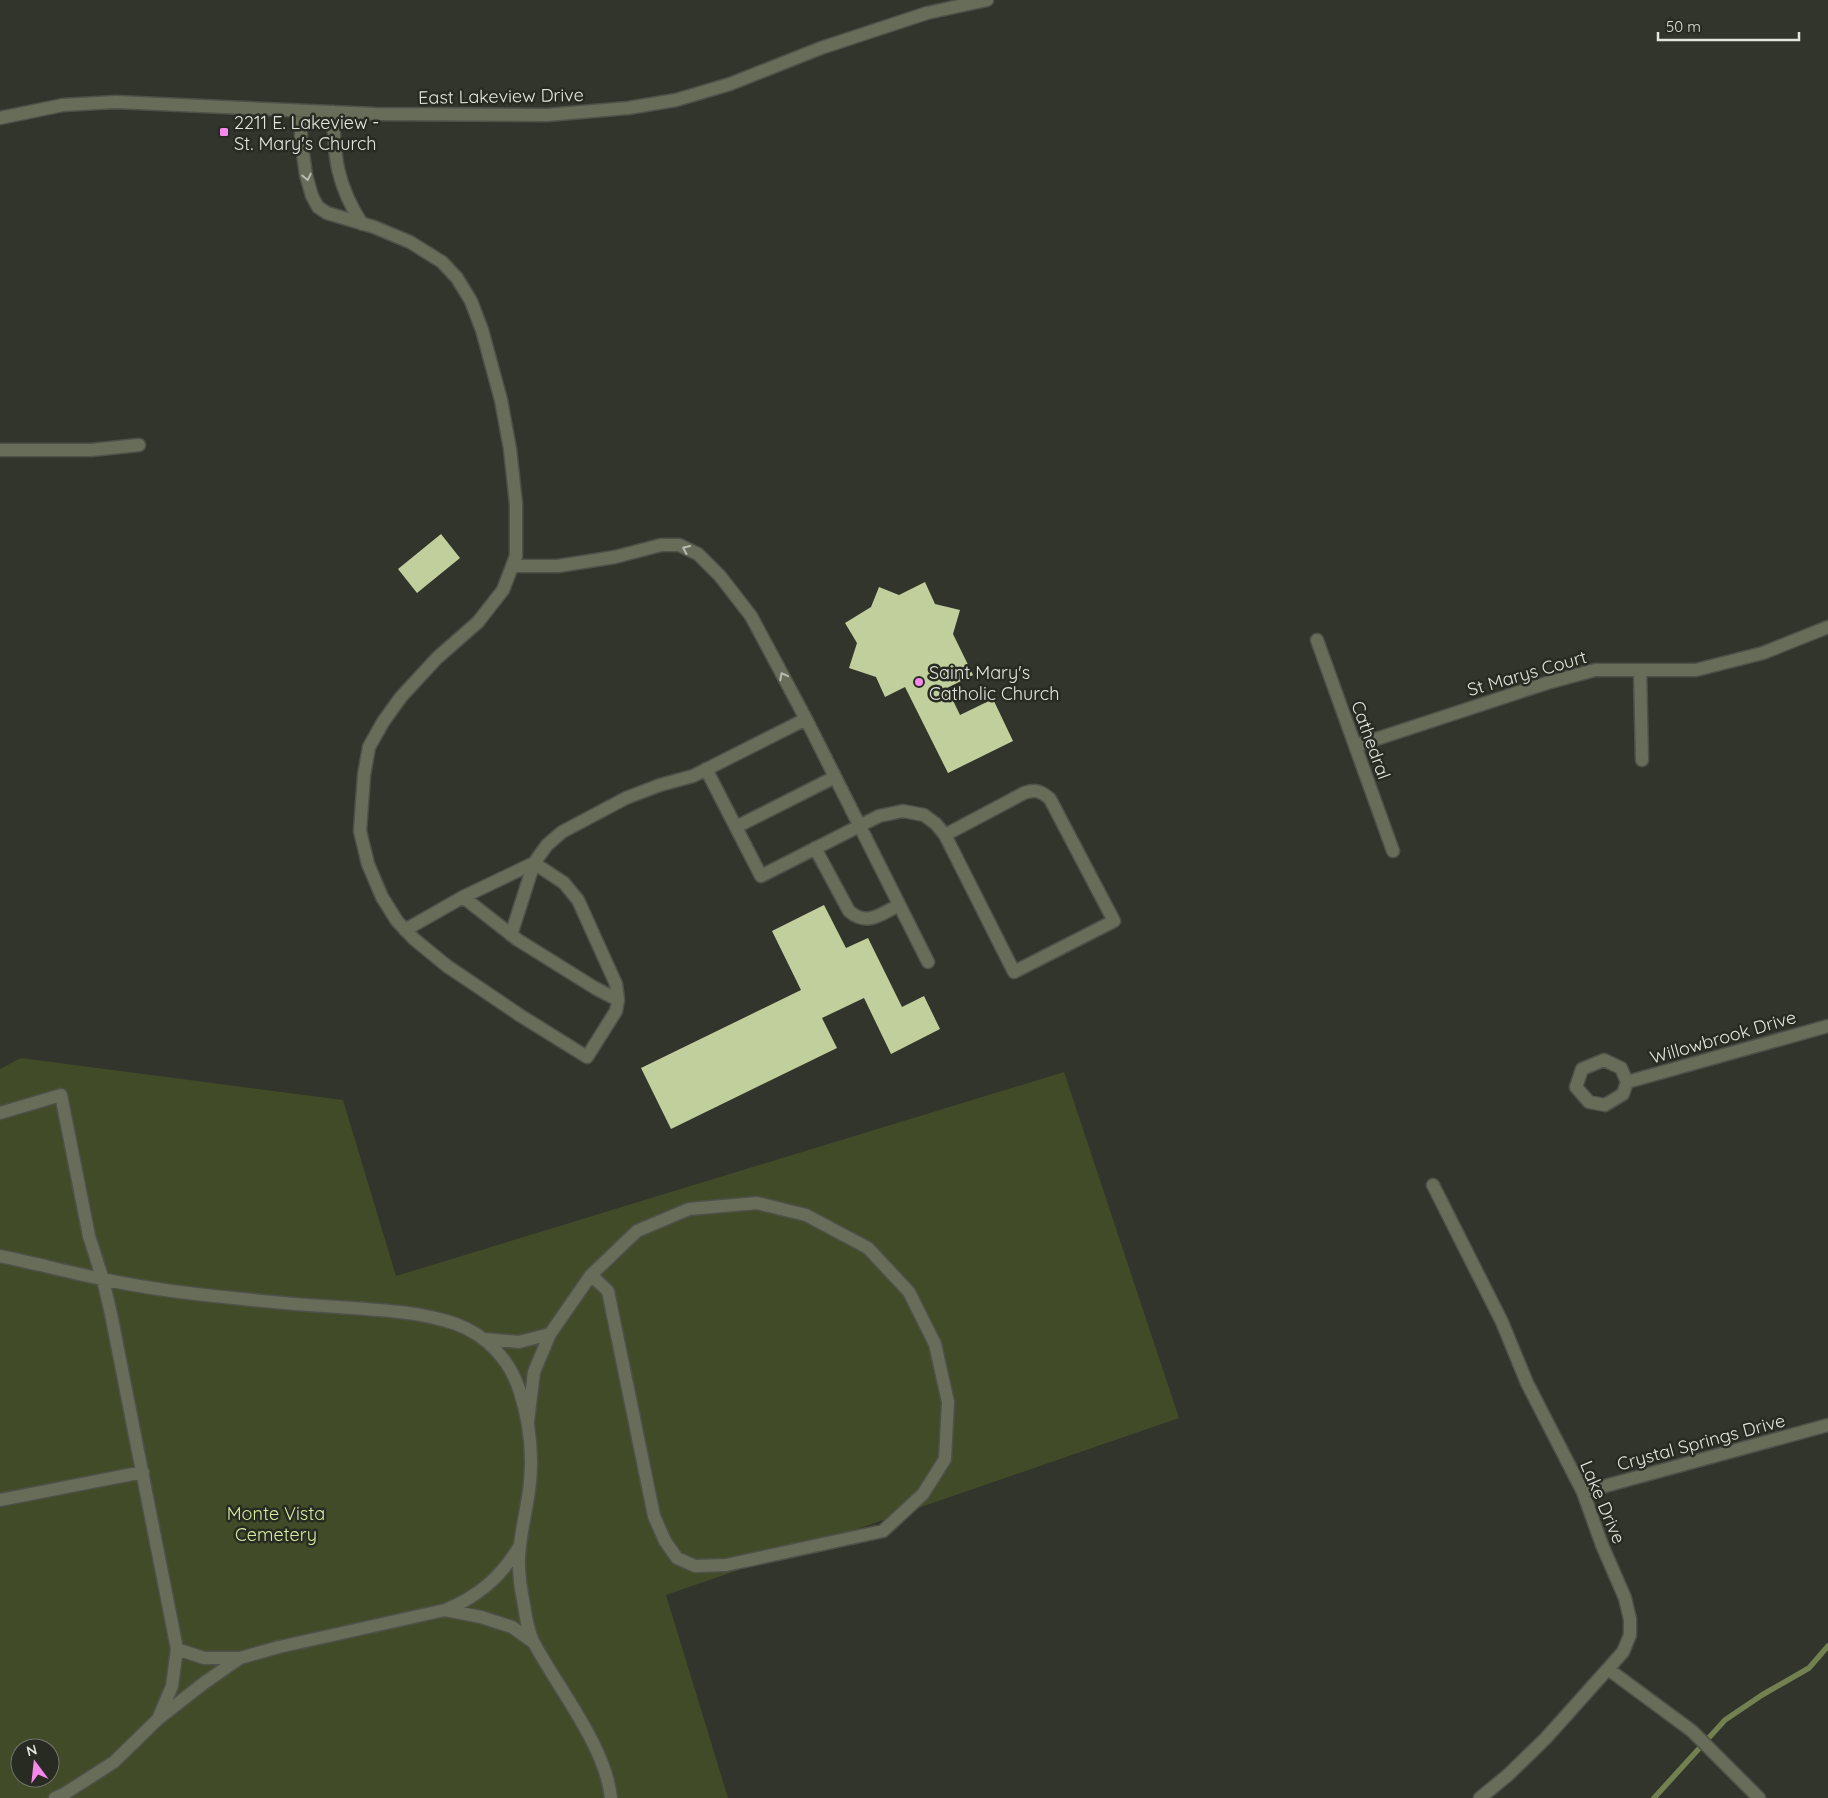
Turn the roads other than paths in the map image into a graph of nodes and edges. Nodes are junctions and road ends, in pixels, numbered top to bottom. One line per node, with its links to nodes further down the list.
1 (986, 0): 3 (street, East Lakeview Drive)
2 (301, 111): 3 (street, East Lakeview Drive); 4 (street, East Lakeview Drive); 5 (street, one-way to 5)
3 (334, 112): 5 (street)
4 (0, 118)
5 (362, 224): 8 (street)
6 (139, 445): 7 (street)
7 (0, 450)
8 (512, 566): 12 (street, one-way to 8); 25 (street)
9 (1828, 626): 11 (street, St Marys Court)
10 (1317, 640): 13 (street, Cathedral)
11 (1640, 670): 13 (street, St Marys Court); 14 (street)
12 (806, 719): 15 (street); 16 (street)
13 (1355, 746): 21 (street, Cathedral)
14 (1642, 760)
15 (706, 769): 18 (street); 22 (street)
16 (835, 777): 17 (street); 18 (street)
17 (859, 825): 19 (street); 20 (street); 24 (street)
18 (736, 827): 20 (street)
19 (945, 835): 19 (street)
20 (815, 848): 24 (street)
21 (1394, 851)
22 (534, 863): 23 (street); 26 (street); 28 (street)
23 (464, 897): 25 (street); 26 (street)
24 (899, 905): 27 (street)
25 (406, 930): 28 (street)
26 (511, 935): 28 (street)
27 (928, 962)
28 (618, 1000)
29 (1828, 1026): 30 (street, Willowbrook Drive)
30 (1627, 1082)
31 (0, 1113): 35 (street)
32 (1434, 1185): 41 (street, Lake Drive)
33 (0, 1256): 35 (street)
34 (591, 1275): 34 (street); 36 (street)
35 (103, 1280): 37 (street); 40 (street)
36 (550, 1334): 37 (street); 38 (street)
37 (484, 1338): 38 (street)
38 (528, 1421): 43 (street)
39 (1828, 1426): 41 (street, Crystal Springs Drive)
40 (143, 1472): 42 (street); 46 (street)
41 (1583, 1492): 48 (street, Lake Drive)
42 (0, 1500)
43 (520, 1546): 44 (street); 45 (street)
44 (445, 1610): 45 (street); 47 (street)
45 (533, 1642): 51 (street)
46 (177, 1648): 47 (street); 49 (street)
47 (240, 1658): 49 (street)
48 (1608, 1668): 52 (street, Lake Drive); 53 (street)
49 (158, 1719): 50 (street)
50 (55, 1798)
51 (611, 1798)
52 (1480, 1798)
53 (1759, 1798)

